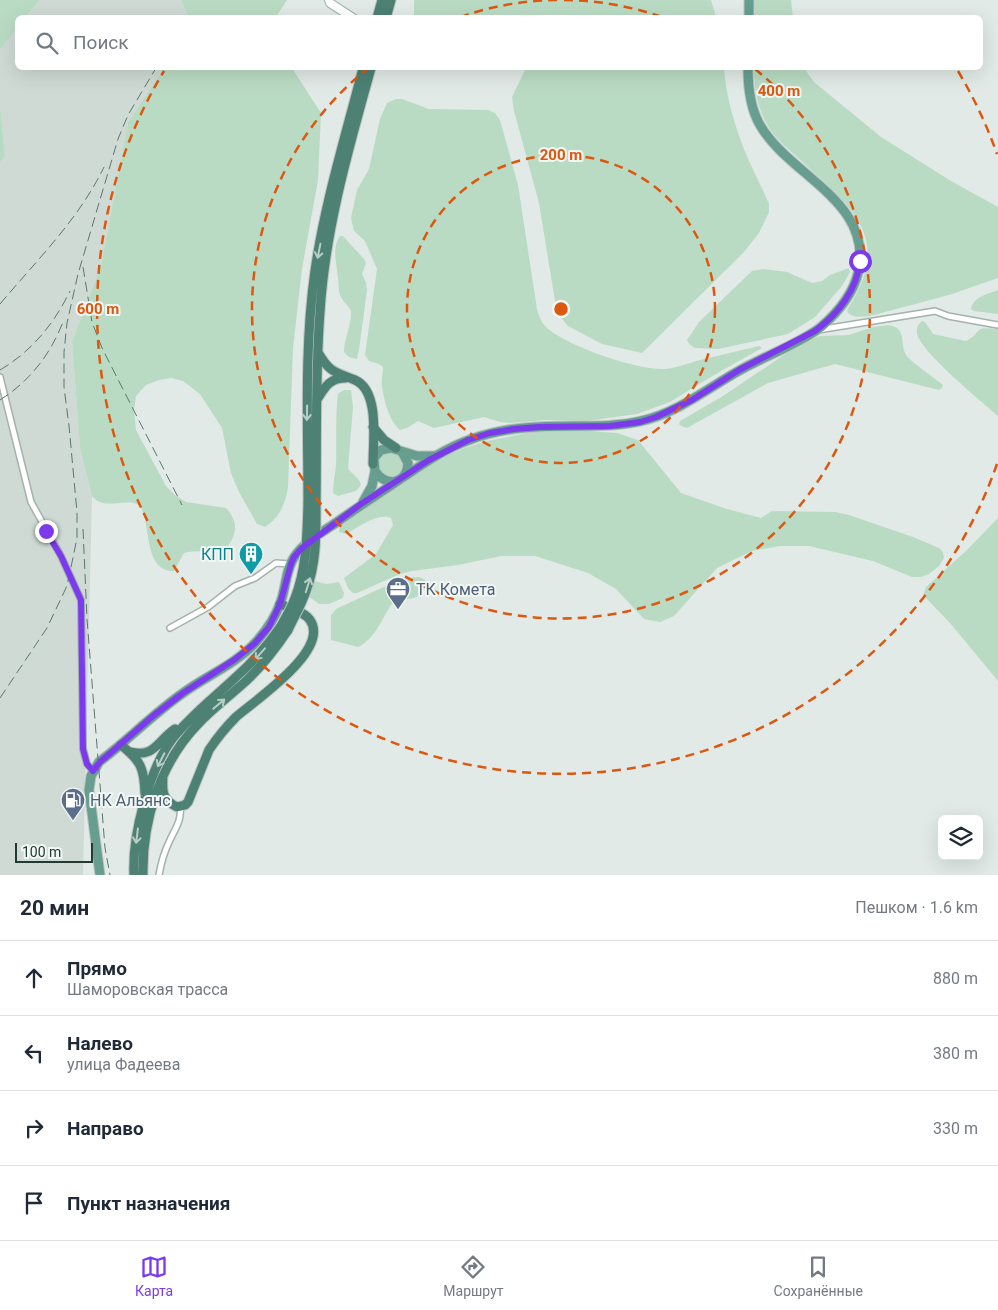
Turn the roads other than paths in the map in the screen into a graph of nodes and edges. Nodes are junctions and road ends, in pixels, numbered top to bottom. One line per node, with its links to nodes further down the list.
1 (329, 0): 5 (main road)
2 (382, 0): 6 (highway)
3 (391, 0): 7 (highway)
4 (749, 0): 8 (main road)
5 (348, 15)
6 (378, 15)
7 (387, 15)
8 (749, 15)
9 (362, 70): 24 (highway, one-way to 24)
10 (371, 70): 14 (highway)
11 (748, 70): 13 (main road)
12 (998, 324): 13 (street)
13 (815, 331): 21 (main road)
14 (318, 351): 16 (highway); 18 (highway)
15 (0, 377): 17 (street)
16 (348, 378): 18 (highway); 19 (highway)
17 (2, 391): 33 (street)
18 (318, 398): 24 (highway)
19 (373, 427): 20 (highway); 22 (highway)
20 (399, 450): 21 (main road); 22 (main road); 23 (main road)
21 (437, 456): 23 (main road)
22 (374, 467): 23 (main road); 25 (main road)
23 (400, 479): 25 (main road)
24 (312, 503): 29 (highway, bridge)
25 (361, 504): 26 (main road)
26 (291, 564): 27 (main road); 28 (street)
27 (280, 604): 31 (main road); 36 (highway)
28 (170, 628)
29 (284, 628): 30 (highway, one-way to 30); 34 (highway, one-way to 29)
30 (183, 727): 32 (highway); 35 (highway, one-way to 35)
31 (121, 745): 32 (highway); 33 (main road)
32 (130, 752): 35 (highway)
33 (93, 771): 38 (main road)
34 (163, 776): 36 (highway); 37 (highway)
35 (145, 797): 39 (highway, one-way to 39)
36 (176, 806): 37 (highway); 41 (street)
37 (147, 832): 40 (highway)
38 (100, 875)
39 (134, 875)
40 (143, 875)
41 (159, 875)

